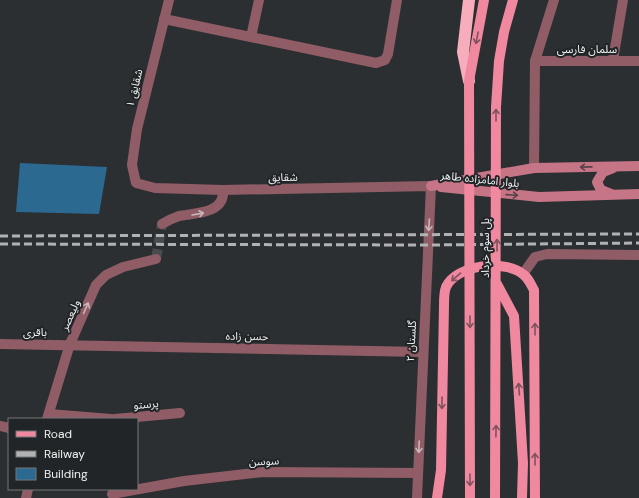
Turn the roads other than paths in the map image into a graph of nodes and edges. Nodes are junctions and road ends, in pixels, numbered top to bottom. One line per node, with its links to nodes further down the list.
1 (169, 0): 9 (street, ۱ شقایق)
2 (259, 0): 10 (street)
3 (398, 0): 10 (street)
4 (469, 0): 14 (highway)
5 (484, 0): 14 (main road, پل سوم خرداد, one-way to 14, bridge)
6 (514, 0): 27 (main road, پل سوم خرداد, one-way to 6, bridge)
7 (554, 0): 12 (street)
8 (623, 0): 11 (street)
9 (164, 19): 10 (street); 18 (street, ۱ شقایق)
10 (251, 37)
11 (613, 60): 12 (street, سلمان فارسی); 13 (street, سلمان فارسی)
12 (535, 61): 17 (street)
13 (639, 61)
14 (469, 81): 41 (main road, پل سوم خرداد, one-way to 41, bridge)
15 (618, 166): 16 (main road, بلوار امامزاده طاهر); 17 (main road, بلوار امامزاده طاهر, one-way to 17); 22 (main road)
16 (639, 166)
17 (534, 168): 19 (main road, بلوار امامزاده طاهر)
18 (136, 183): 20 (street, شقایق)
19 (431, 186): 20 (street, شقایق); 22 (main road, بلوار امامزاده طاهر, one-way to 22); 30 (street, گلستان ۲, one-way to 30)
20 (223, 190): 23 (street, one-way to 20)
21 (639, 194): 22 (main road, بلوار امامزاده طاهر)
22 (612, 195)
23 (162, 224)
24 (639, 255): 26 (street)
25 (156, 259): 29 (street, ولیعصر, one-way to 25)
26 (523, 274): 40 (main road, one-way to 40); 44 (main road, one-way to 26)
27 (497, 284): 42 (main road, پل سوم خرداد, one-way to 27, bridge); 43 (main road, one-way to 27)
28 (0, 344): 29 (street, باقری)
29 (70, 344): 30 (street, حسن زاده); 32 (street, ولیعصر)
30 (422, 352): 35 (street, گلستان ۲, one-way to 35)
31 (180, 413): 34 (street, پرستو)
32 (48, 417): 33 (street)
33 (80, 418)
34 (125, 418)
35 (418, 473): 36 (street, سوسن); 39 (street, گلستان ۲)
36 (138, 488)
37 (124, 490): 38 (street, سوسن)
38 (111, 492)
39 (417, 498)
40 (437, 498)
41 (470, 498)
42 (495, 498)
43 (522, 498)
44 (535, 498)

